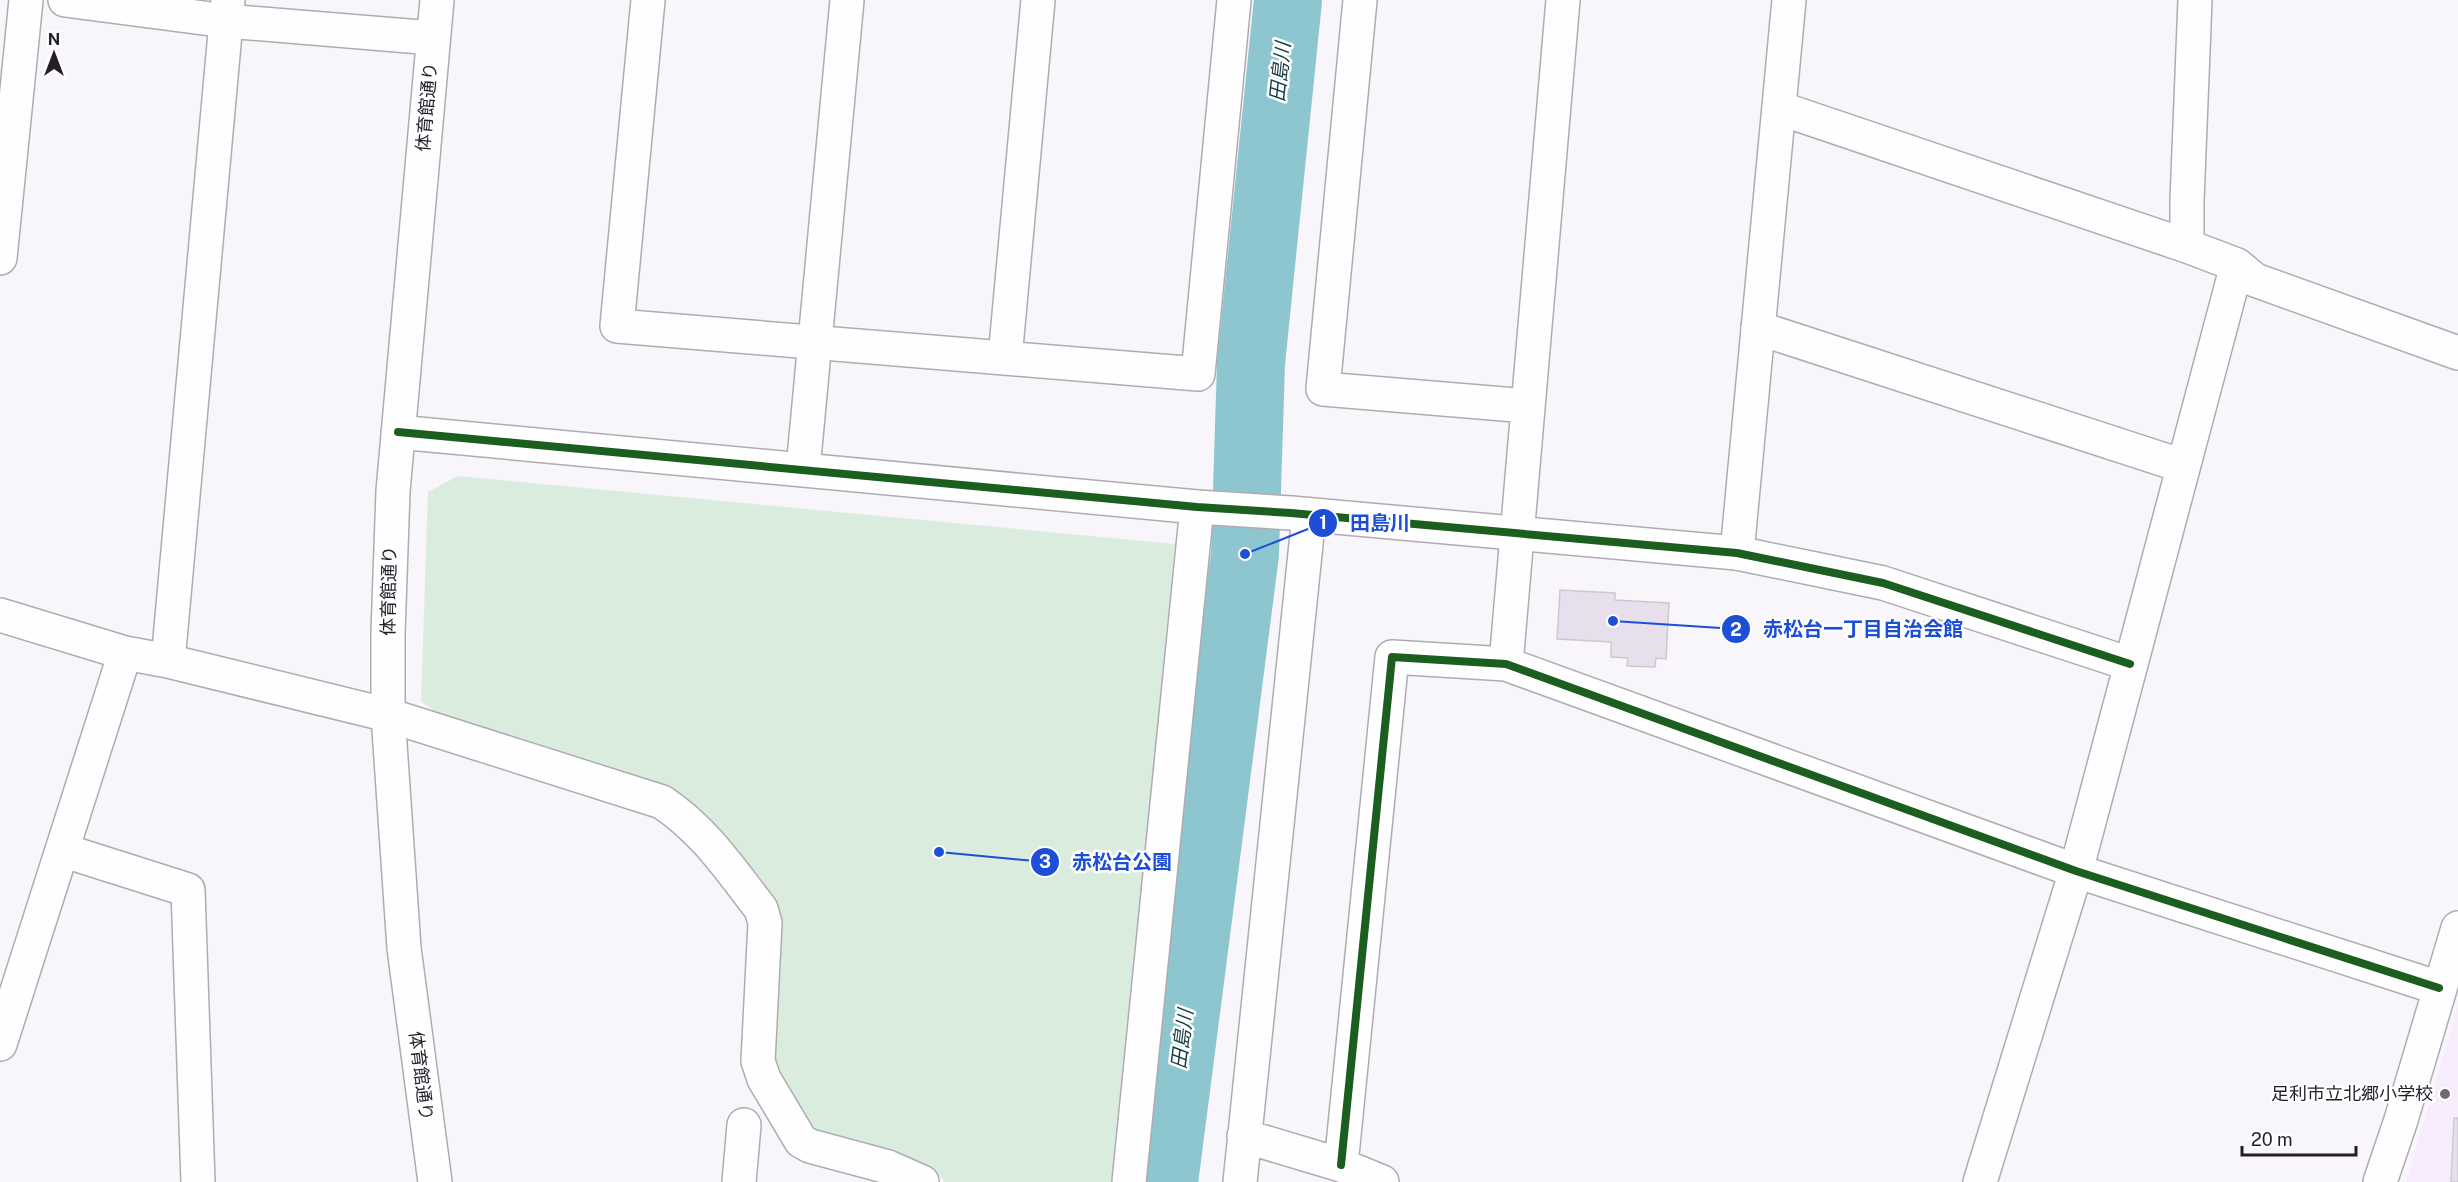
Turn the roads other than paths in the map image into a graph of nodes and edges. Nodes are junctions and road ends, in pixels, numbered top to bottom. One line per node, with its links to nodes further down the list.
1 (26, 0): 16 (street)
2 (66, 0): 12 (street)
3 (437, 0): 13 (street, 体育館通り)
4 (648, 0): 19 (street)
5 (847, 0): 19 (street)
6 (1038, 0): 21 (street)
7 (1234, 0): 21 (street)
8 (1360, 0): 22 (street)
9 (1563, 0): 22 (street)
10 (1789, 0): 14 (street)
11 (2196, 0): 15 (street)
12 (227, 10): 13 (street); 32 (street)
13 (433, 39): 23 (street, 体育館通り)
14 (1779, 108): 15 (street); 18 (street)
15 (2187, 246): 17 (street)
16 (0, 258)
17 (2237, 265): 20 (street); 24 (street)
18 (1758, 328): 24 (street); 29 (street)
19 (816, 343): 21 (street); 25 (street)
20 (2458, 353)
21 (1005, 358)
22 (1528, 406): 28 (street)
23 (398, 432): 25 (street); 35 (street, 体育館通り)
24 (2183, 465): 34 (street)
25 (803, 469): 26 (street)
26 (1202, 507): 27 (street); 49 (street)
27 (1300, 514): 28 (street); 43 (street)
28 (1518, 534): 29 (street); 33 (street)
29 (1737, 553): 34 (street)
30 (0, 615): 31 (street)
31 (125, 653): 32 (street); 36 (street)
32 (168, 661): 35 (street)
33 (1506, 664): 37 (street); 44 (street)
34 (2130, 664): 37 (street)
35 (388, 715): 46 (street, 体育館通り); 48 (street)
36 (62, 850): 40 (street); 45 (street)
37 (2076, 871): 39 (street); 52 (street)
38 (2458, 928): 39 (street)
39 (2439, 988): 53 (street)
40 (6, 1007): 41 (street)
41 (0, 1044)
42 (744, 1125): 47 (street)
43 (1244, 1136): 44 (street); 50 (street)
44 (1341, 1165): 51 (street)
45 (198, 1182)
46 (435, 1182)
47 (739, 1182)
48 (922, 1182)
49 (1129, 1182)
50 (1240, 1182)
51 (1382, 1182)
52 (1980, 1182)
53 (2380, 1182)

